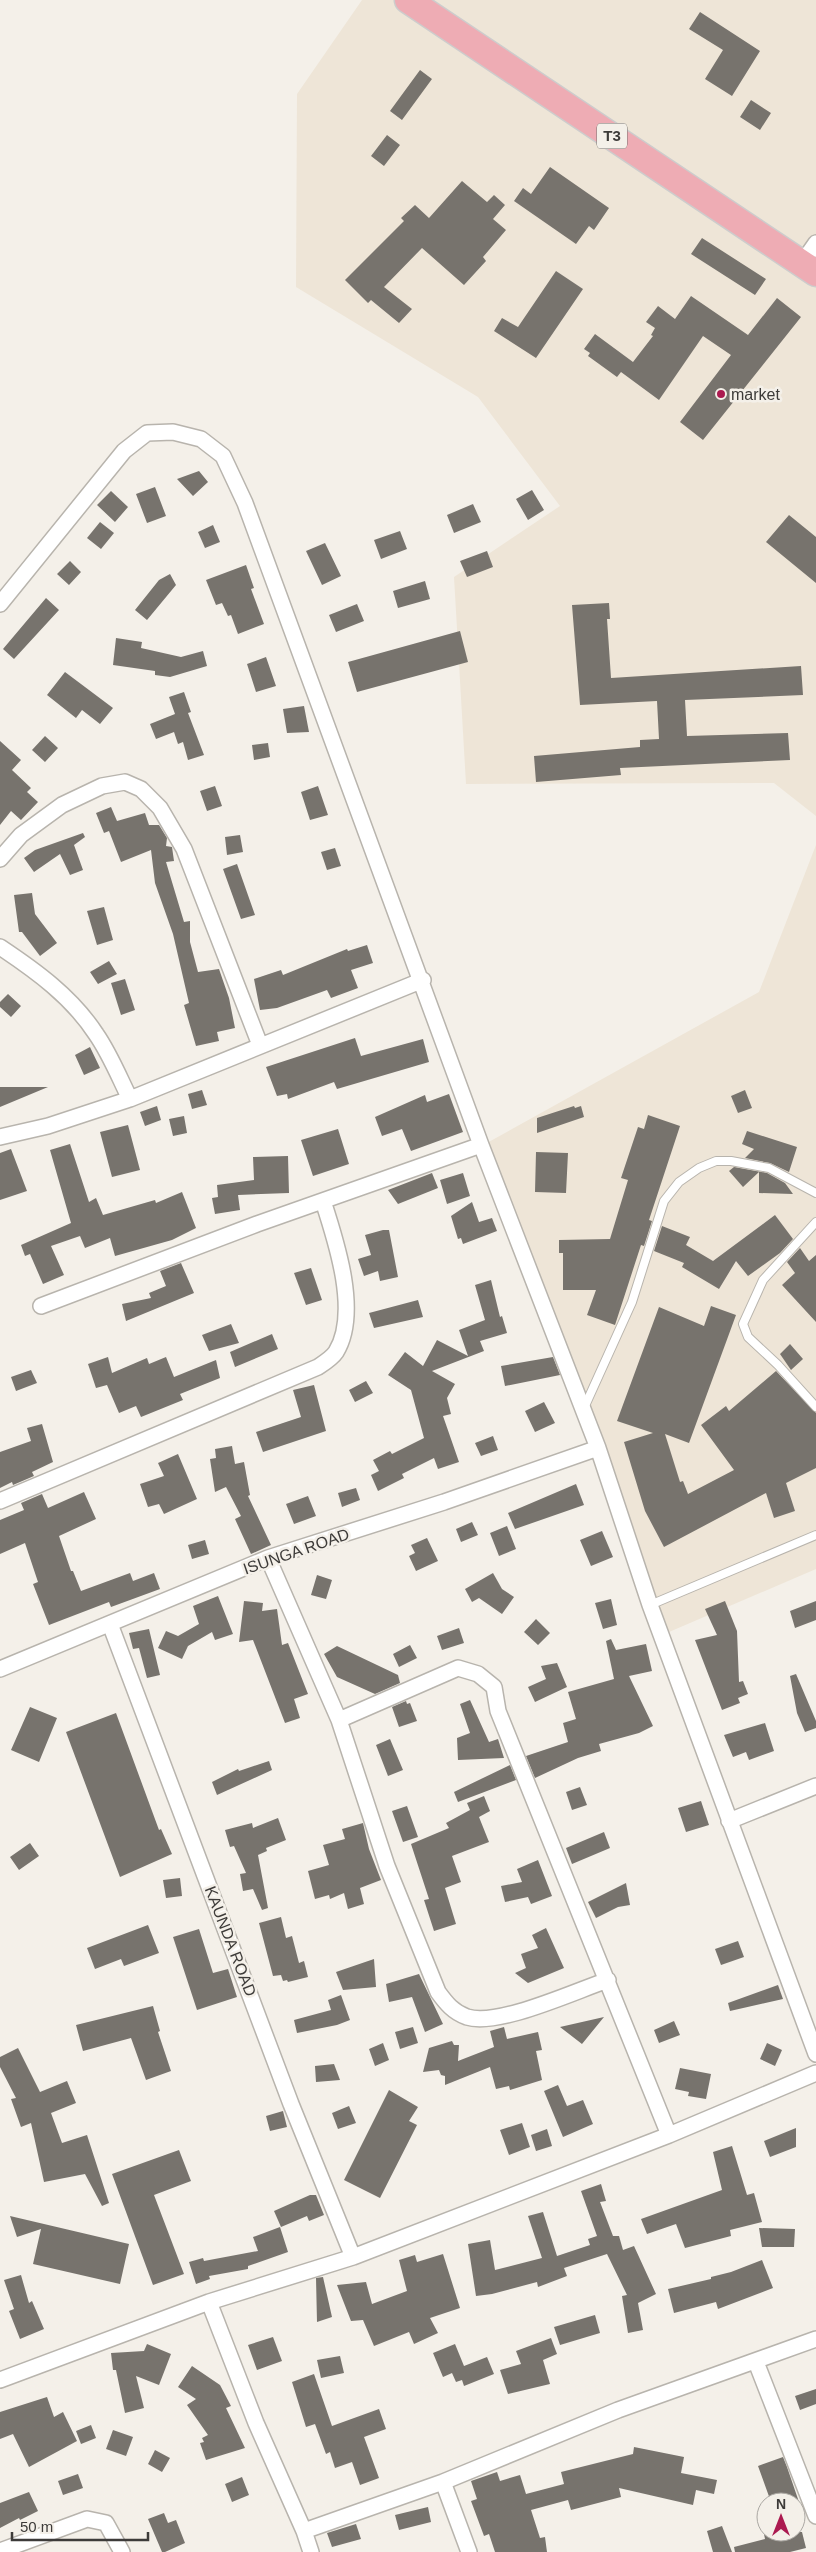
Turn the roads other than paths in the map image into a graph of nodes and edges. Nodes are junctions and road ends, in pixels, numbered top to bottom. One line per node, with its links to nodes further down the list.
1 (408, 0): 2 (highway, T3)
2 (811, 260)
3 (0, 604): 6 (street)
4 (0, 859): 7 (street)
5 (0, 947): 8 (street)
6 (423, 980): 7 (street); 10 (street)
7 (260, 1045): 8 (street)
8 (130, 1099): 9 (street)
9 (0, 1137)
10 (481, 1145): 12 (street); 16 (street)
11 (816, 1193): 16 (lane)
12 (323, 1201): 14 (street); 18 (street)
13 (816, 1222): 15 (lane)
14 (41, 1306)
15 (816, 1407)
16 (584, 1410): 17 (street)
17 (598, 1448): 20 (street, ISUNGA ROAD); 21 (street)
18 (0, 1502)
19 (816, 1535): 21 (lane)
20 (268, 1558): 22 (street, ISUNGA ROAD); 24 (street)
21 (650, 1605): 26 (street)
22 (110, 1624): 23 (street, ISUNGA ROAD); 31 (street, KAUNDA ROAD)
23 (0, 1669)
24 (339, 1720): 27 (street); 27 (street)
25 (816, 1786): 26 (street)
26 (729, 1821): 28 (street)
27 (608, 1980): 30 (street)
28 (816, 2054)
29 (816, 2073): 30 (street)
30 (669, 2135): 31 (street)
31 (353, 2257): 32 (street)
32 (209, 2302): 35 (street); 38 (street)
33 (816, 2339): 34 (street)
34 (756, 2362): 36 (street); 37 (street)
35 (2, 2374)
36 (443, 2482): 38 (street); 42 (street)
37 (816, 2516)
38 (304, 2531): 41 (street)
39 (0, 2551): 40 (street)
40 (122, 2552)
41 (311, 2552)
42 (469, 2552)

